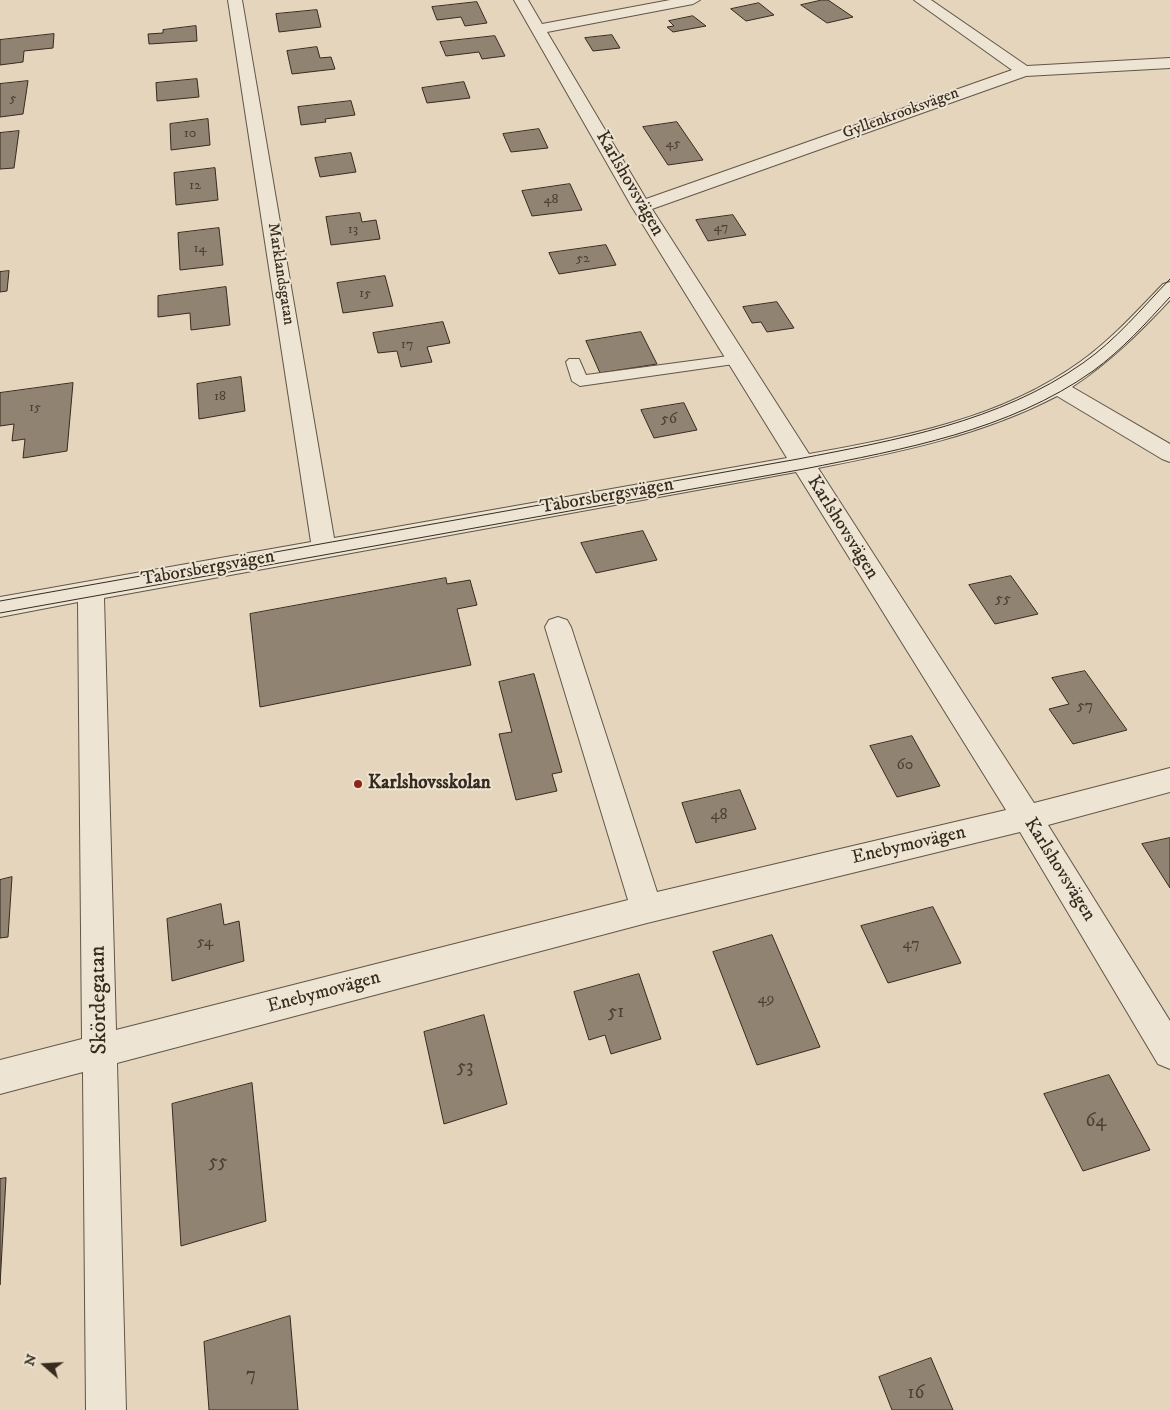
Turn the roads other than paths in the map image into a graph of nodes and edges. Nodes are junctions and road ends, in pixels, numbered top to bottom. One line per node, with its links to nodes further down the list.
1 (235, 0): 15 (street, Marklandsgatan)
2 (521, 0): 5 (street, Karlshovsvägen)
3 (693, 0): 5 (street)
4 (921, 0): 7 (street)
5 (539, 29): 8 (street, Karlshovsvägen)
6 (1170, 63): 7 (street, Gyllenkrooksvägen)
7 (1024, 70): 8 (street, Gyllenkrooksvägen)
8 (641, 208): 10 (street, Karlshovsvägen)
9 (1170, 288): 12 (street, Taborsbergsvägen)
10 (736, 360): 11 (lane); 14 (street, Karlshovsvägen)
11 (574, 362)
12 (1057, 387): 13 (street); 14 (street, Taborsbergsvägen)
13 (1170, 454)
14 (801, 464): 15 (street, Taborsbergsvägen); 20 (street, Karlshovsvägen)
15 (324, 549): 16 (street, Taborsbergsvägen)
16 (91, 590): 17 (street, Taborsbergsvägen); 22 (street, Skördegatan)
17 (0, 607)
18 (558, 626): 21 (street)
19 (1170, 780): 20 (street, Enebymovägen)
20 (1027, 818): 21 (street, Enebymovägen); 23 (street, Karlshovsvägen)
21 (647, 909): 22 (street, Enebymovägen)
22 (101, 1050): 24 (street, Enebymovägen); 25 (street, Skördegatan)
23 (1170, 1052)
24 (0, 1077)
25 (106, 1410)

